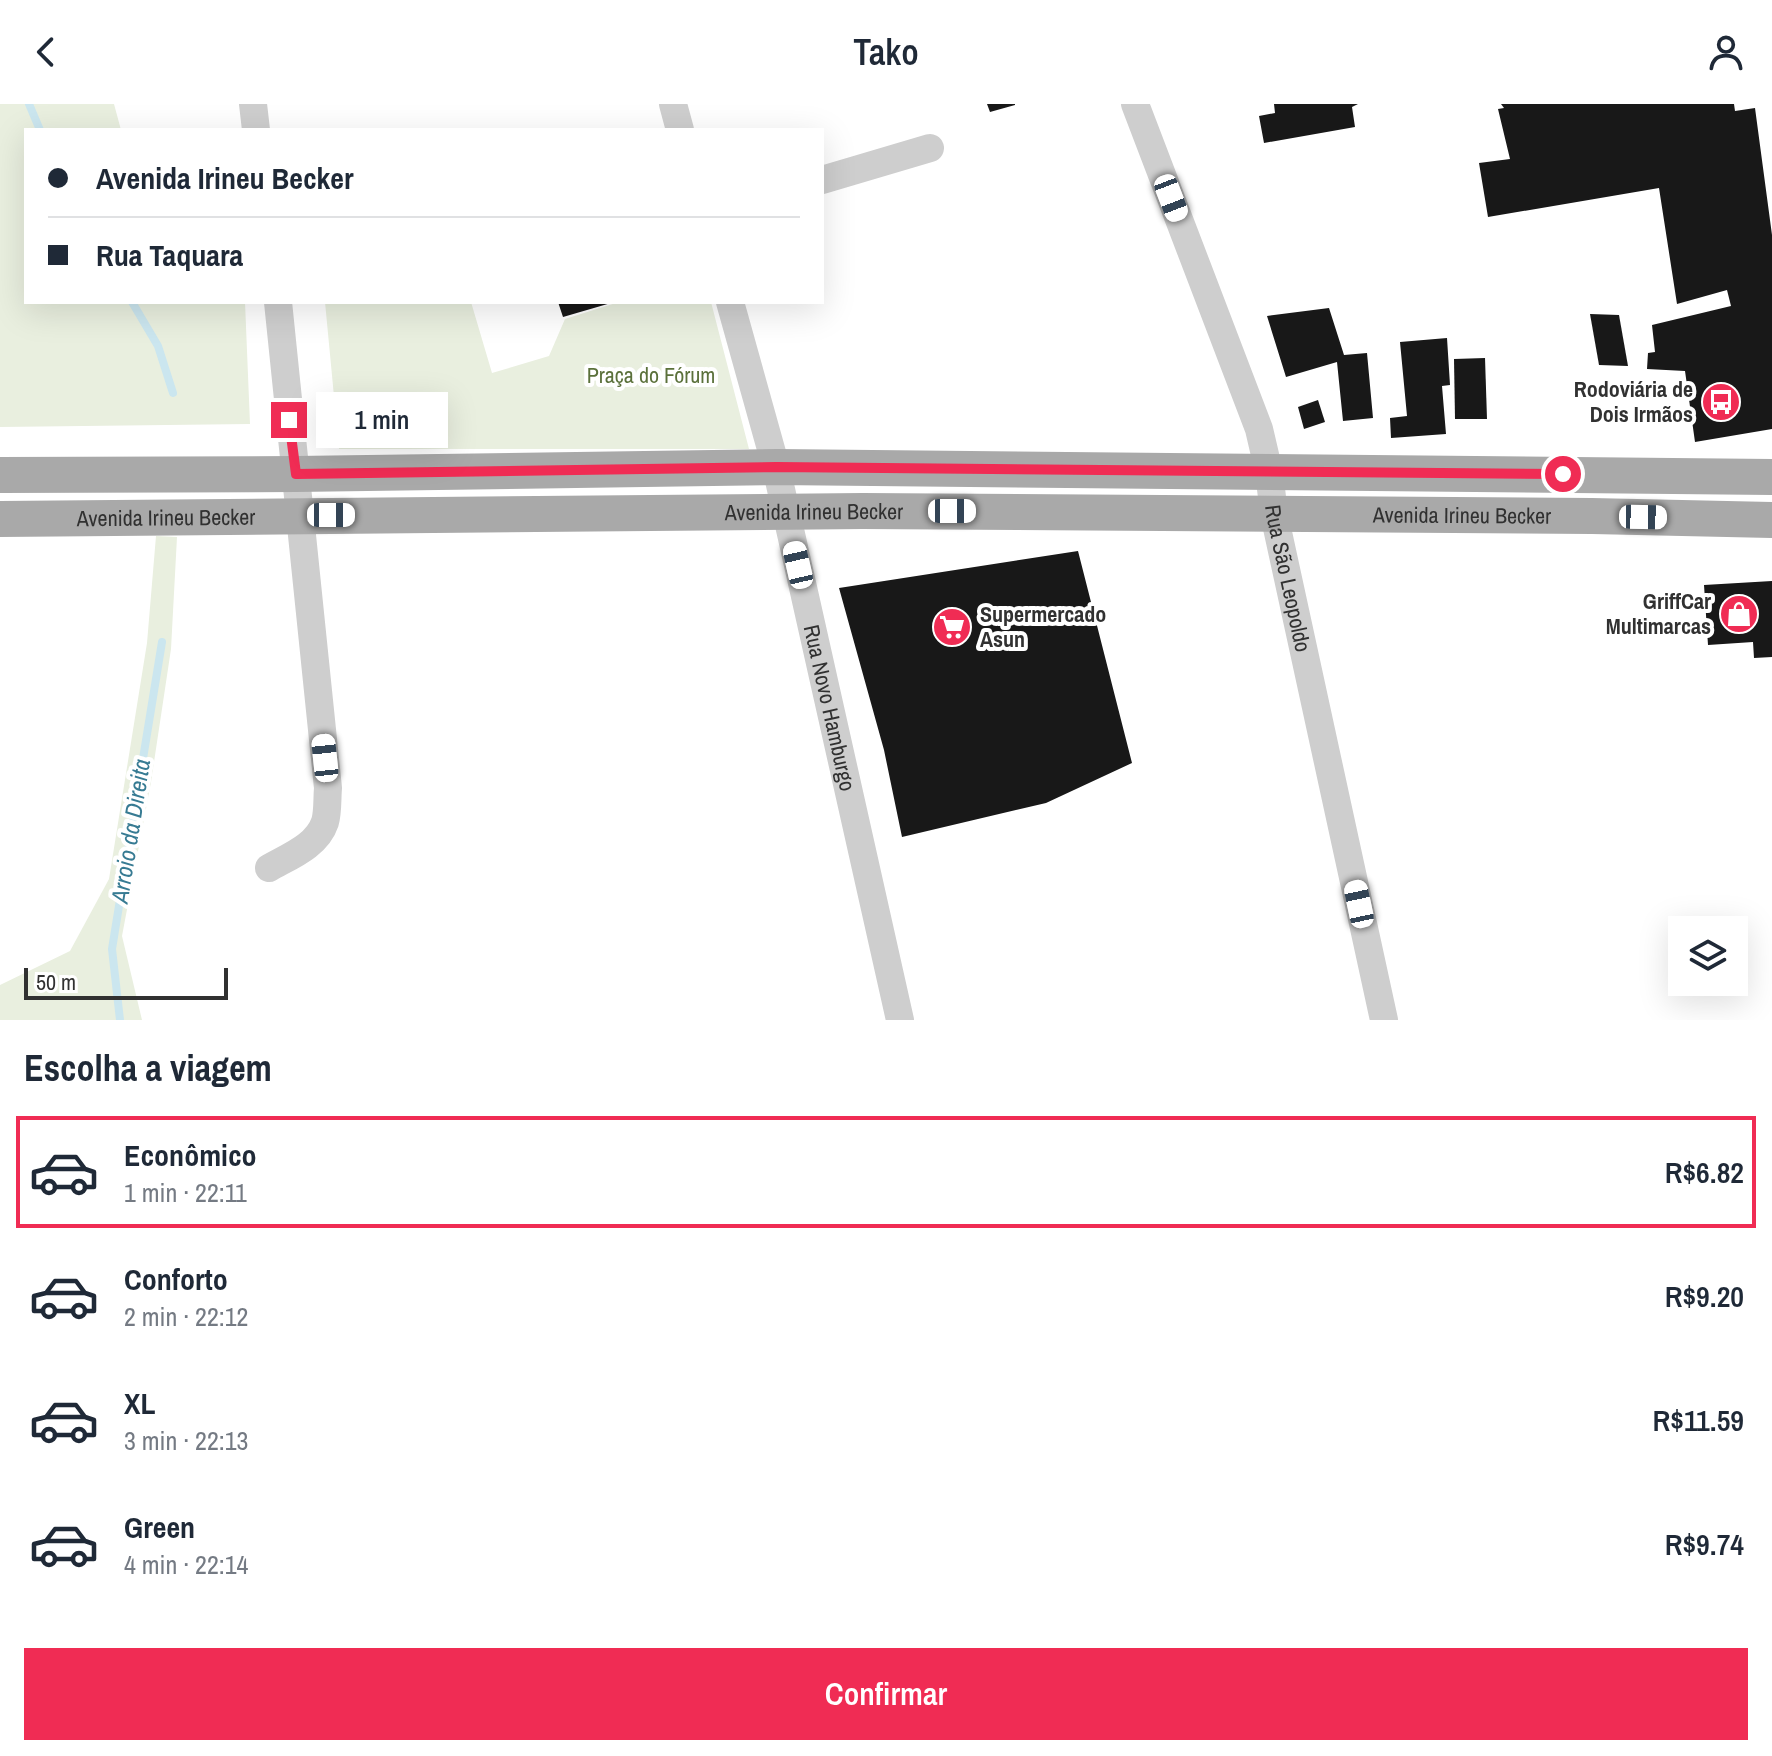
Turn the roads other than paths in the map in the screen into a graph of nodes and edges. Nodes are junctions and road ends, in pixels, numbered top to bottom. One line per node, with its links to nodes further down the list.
1 (253, 104): 4 (street)
2 (673, 104): 5 (street)
3 (1135, 104): 11 (street, Rua São Leopoldo)
4 (256, 128)
5 (679, 128)
6 (930, 148): 7 (street)
7 (824, 179)
8 (278, 304): 12 (street)
9 (731, 304): 10 (street, Rua Novo Hamburgo)
10 (776, 467): 11 (main road, Avenida Irineu Becker); 12 (main road, Avenida Irineu Becker); 17 (street, Rua Novo Hamburgo)
11 (1269, 472): 15 (main road, Avenida Irineu Becker); 18 (street, Rua São Leopoldo)
12 (296, 474): 14 (main road, Avenida Irineu Becker); 19 (street)
13 (0, 475): 14 (main road, Avenida Irineu Becker)
14 (141, 475): 20 (main road)
15 (1643, 475): 16 (main road, Avenida Irineu Becker); 21 (street)
16 (1772, 477)
17 (786, 513): 18 (main road, Avenida Irineu Becker); 19 (main road, Avenida Irineu Becker); 25 (street, Rua Novo Hamburgo)
18 (1274, 514): 21 (main road, Avenida Irineu Becker); 26 (street, Rua São Leopoldo)
19 (301, 515): 20 (main road, Avenida Irineu Becker); 24 (street)
20 (137, 517): 22 (main road, Avenida Irineu Becker)
21 (1643, 517): 23 (main road, Avenida Irineu Becker)
22 (0, 519)
23 (1772, 520)
24 (269, 868)
25 (900, 1020)
26 (1384, 1020)

